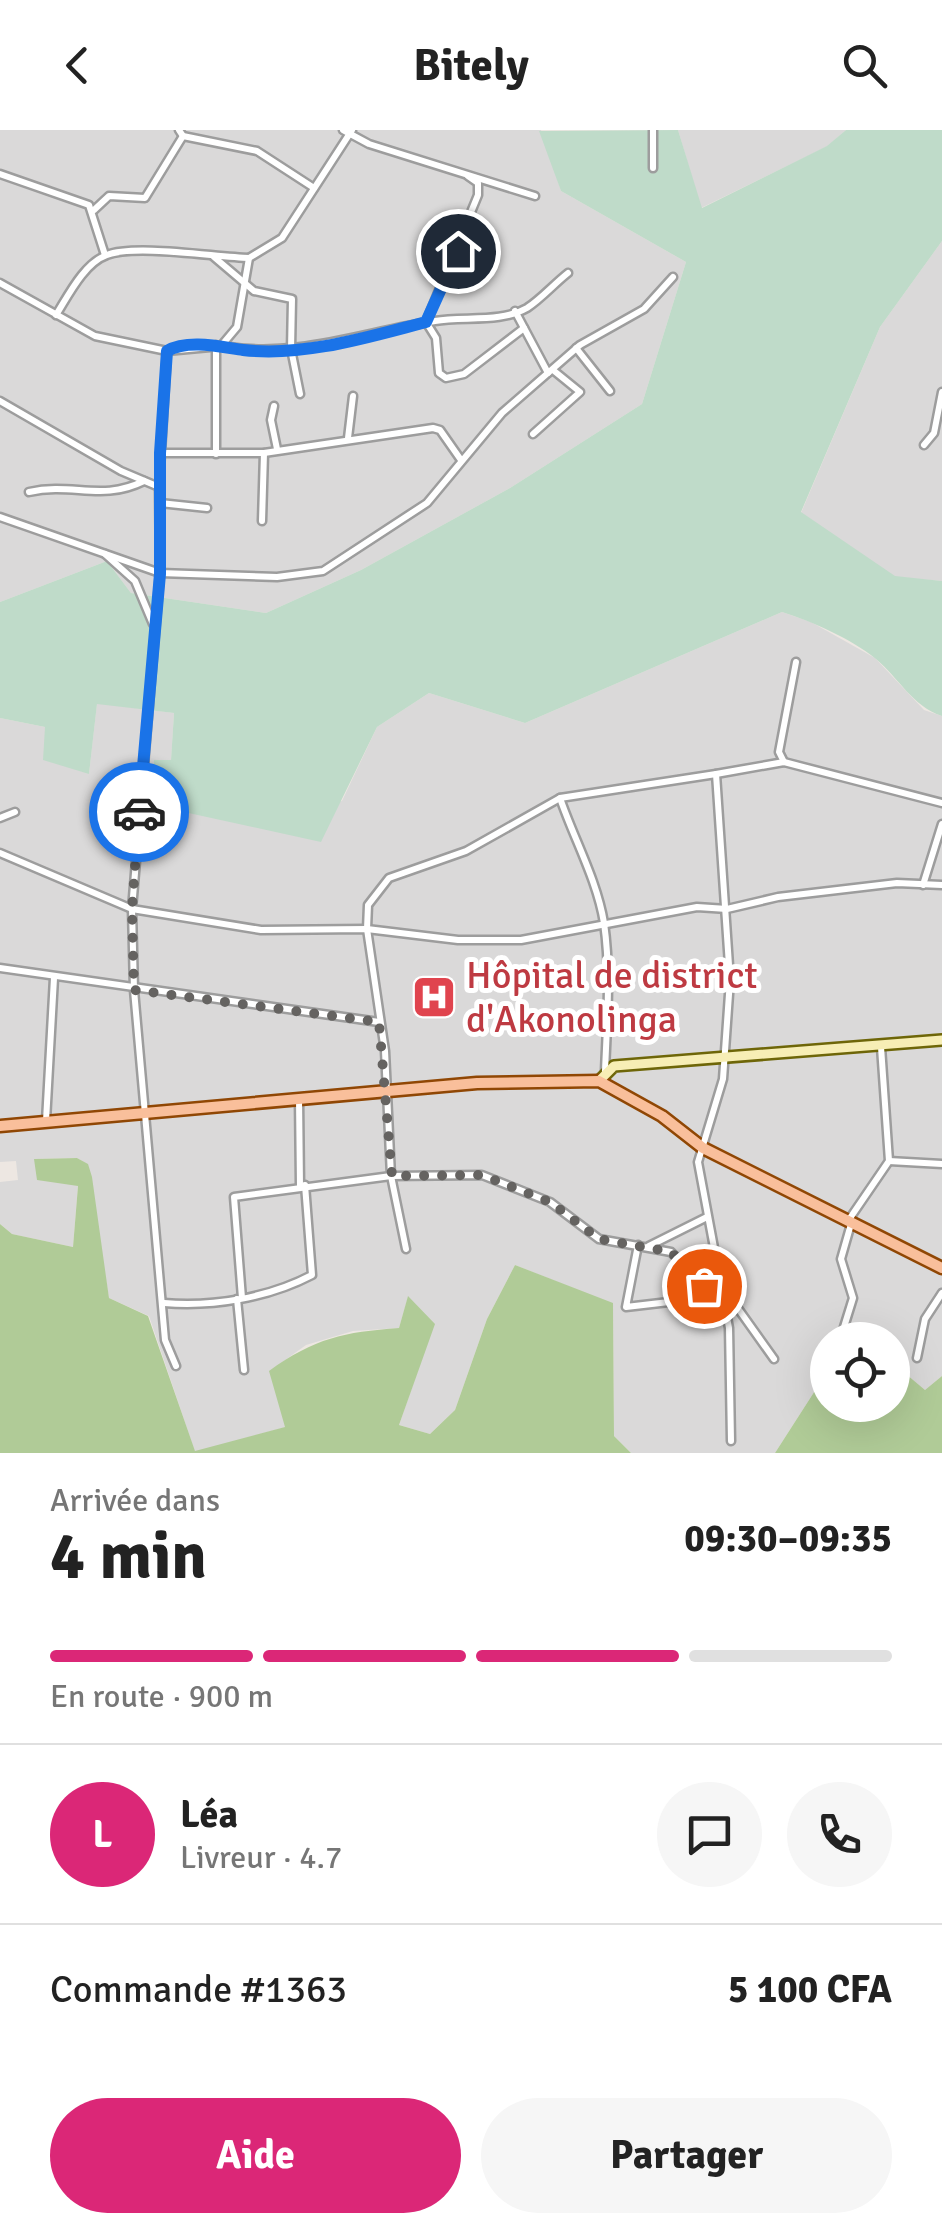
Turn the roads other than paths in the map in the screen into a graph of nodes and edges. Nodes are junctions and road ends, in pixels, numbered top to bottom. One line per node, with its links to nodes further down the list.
1 (653, 130): 4 (street)
2 (348, 131): 6 (street); 7 (street)
3 (181, 133): 7 (street); 9 (street)
4 (652, 168)
5 (0, 174): 9 (street)
6 (468, 176): 8 (street); 19 (street)
7 (314, 188): 12 (street)
8 (534, 196)
9 (94, 210): 10 (street)
10 (105, 255): 11 (street); 18 (street)
11 (214, 257): 12 (street); 16 (street)
12 (250, 258): 16 (street)
13 (568, 273): 17 (street)
14 (673, 277): 22 (street)
15 (0, 282): 18 (street)
16 (242, 284): 21 (street); 23 (street)
17 (515, 311): 19 (street); 20 (street)
18 (56, 315): 24 (street)
19 (426, 322): 20 (street); 23 (street)
20 (524, 328): 25 (street)
21 (219, 346): 23 (street); 24 (street); 38 (street)
22 (576, 348): 25 (street); 26 (street)
23 (290, 349): 28 (street)
24 (167, 351): 36 (street)
25 (550, 372): 32 (street); 39 (street)
26 (610, 391)
27 (942, 392): 34 (street)
28 (300, 394)
29 (353, 396): 33 (street)
30 (0, 400): 40 (street)
31 (274, 406): 35 (street)
32 (533, 434)
33 (348, 438): 35 (street); 39 (street)
34 (924, 445)
35 (277, 449): 37 (street)
36 (160, 453): 38 (street); 41 (street)
37 (264, 453): 38 (street); 46 (street)
38 (216, 455)
39 (462, 460): 48 (street)
40 (145, 481): 41 (street); 42 (street)
41 (160, 487): 43 (street)
42 (29, 492)
43 (160, 503): 44 (street); 48 (street)
44 (206, 508)
45 (0, 517): 47 (street)
46 (262, 521)
47 (105, 554): 48 (street); 49 (street)
48 (160, 574): 49 (street)
49 (153, 625): 61 (street)
50 (796, 662): 51 (street)
51 (784, 762): 52 (street); 54 (street)
52 (716, 774): 53 (street); 62 (street)
53 (560, 798): 63 (street); 64 (street)
54 (942, 803)
55 (15, 812): 56 (street)
56 (0, 818)
57 (942, 824): 60 (street)
58 (0, 854): 61 (street)
59 (942, 884): 60 (street)
60 (923, 885): 62 (street)
61 (132, 909): 64 (street); 67 (street)
62 (727, 910): 63 (street); 71 (street)
63 (604, 924): 64 (street); 72 (street)
64 (367, 928): 68 (street)
65 (0, 968): 66 (street)
66 (54, 978): 67 (street); 76 (street)
67 (134, 990): 68 (street); 75 (street)
68 (379, 1022): 73 (street)
69 (942, 1040): 70 (street)
70 (881, 1047): 71 (street); 79 (street)
71 (726, 1056): 72 (street); 78 (street)
72 (602, 1076): 73 (main road); 78 (main road)
73 (384, 1094): 74 (main road); 81 (street)
74 (300, 1099): 75 (main road); 82 (street)
75 (144, 1115): 76 (main road); 93 (street)
76 (46, 1121): 77 (main road)
77 (0, 1126)
78 (704, 1148): 83 (street); 84 (main road)
79 (890, 1160): 80 (street); 84 (street)
80 (942, 1164)
81 (392, 1176): 82 (street); 85 (street); 87 (street)
82 (302, 1186): 92 (street); 92 (street)
83 (707, 1216): 86 (street); 90 (street)
84 (849, 1222): 88 (main road); 94 (street)
85 (638, 1245): 86 (street); 89 (street)
86 (648, 1247): 89 (street)
87 (406, 1249)
88 (942, 1268)
89 (689, 1275): 90 (street)
90 (722, 1286): 96 (street); 99 (street)
91 (942, 1293): 95 (street)
92 (240, 1298): 93 (street); 98 (street)
93 (164, 1303): 97 (street)
94 (846, 1322)
95 (917, 1358)
96 (774, 1359)
97 (176, 1366)
98 (244, 1370)
99 (730, 1441)

